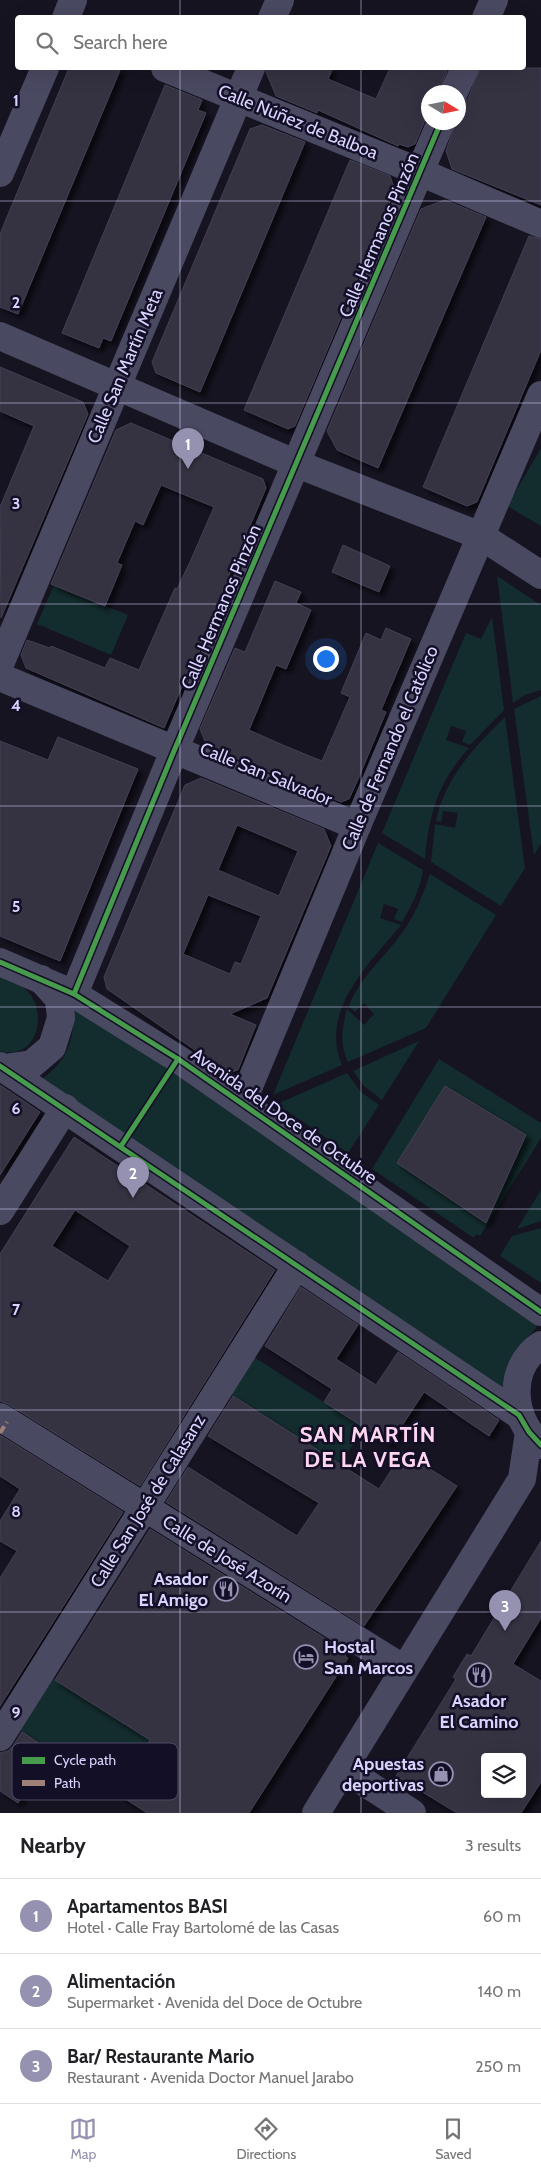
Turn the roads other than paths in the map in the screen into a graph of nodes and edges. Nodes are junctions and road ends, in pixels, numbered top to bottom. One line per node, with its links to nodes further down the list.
1 (74, 0): 4 (street)
2 (280, 0): 5 (street)
3 (494, 0): 6 (street)
4 (67, 15)
5 (273, 15)
6 (487, 15)
7 (44, 70): 15 (street)
8 (171, 70): 12 (street, Calle Núñez de Balboa)
9 (250, 70): 12 (street, Calle San Martín Meta)
10 (464, 70): 11 (street)
11 (457, 85)
12 (238, 98): 14 (street, Calle Núñez de Balboa); 18 (street, Calle San Martín Meta)
13 (438, 130): 14 (street, Calle Hermanos Pinzón)
14 (420, 172): 16 (street, Calle Núñez de Balboa); 20 (street, Calle Hermanos Pinzón)
15 (0, 173)
16 (541, 224)
17 (0, 336): 18 (street)
18 (117, 385): 20 (street); 23 (street, Calle San Martín Meta)
19 (541, 395): 21 (street, Calle de Fernando el Católico)
20 (298, 464): 21 (street); 25 (street, Calle Hermanos Pinzón)
21 (481, 536): 22 (street); 26 (street, Calle de Fernando el Católico)
22 (541, 575)
23 (0, 664)
24 (0, 677): 25 (street, Calle San Salvador)
25 (174, 751): 26 (street, Calle San Salvador); 29 (street, Calle Hermanos Pinzón)
26 (357, 826): 31 (street, Calle de Fernando el Católico)
27 (0, 962): 28 (street, Avenida del Doce de Octubre)
28 (41, 979): 29 (street, Avenida del Doce de Octubre); 30 (street, Avenida del Doce de Octubre)
29 (74, 994): 31 (street, Avenida del Doce de Octubre)
30 (3, 1067): 32 (street, Avenida del Doce de Octubre)
31 (242, 1103): 35 (street, Avenida del Doce de Octubre)
32 (65, 1108): 33 (street); 34 (street, Avenida del Doce de Octubre)
33 (0, 1211)
34 (297, 1265): 38 (street, Avenida del Doce de Octubre); 40 (street, Calle San José de Calasanz)
35 (541, 1312)
36 (541, 1344): 38 (street)
37 (0, 1417): 40 (street, Calle de José Azorín)
38 (530, 1431): 39 (street)
39 (532, 1474): 41 (street)
40 (144, 1507): 41 (street, Calle de José Azorín); 42 (street, Calle San José de Calasanz)
41 (404, 1669): 43 (street)
42 (0, 1737)
43 (344, 1769): 44 (street); 45 (street)
44 (316, 1813)
45 (412, 1813)

